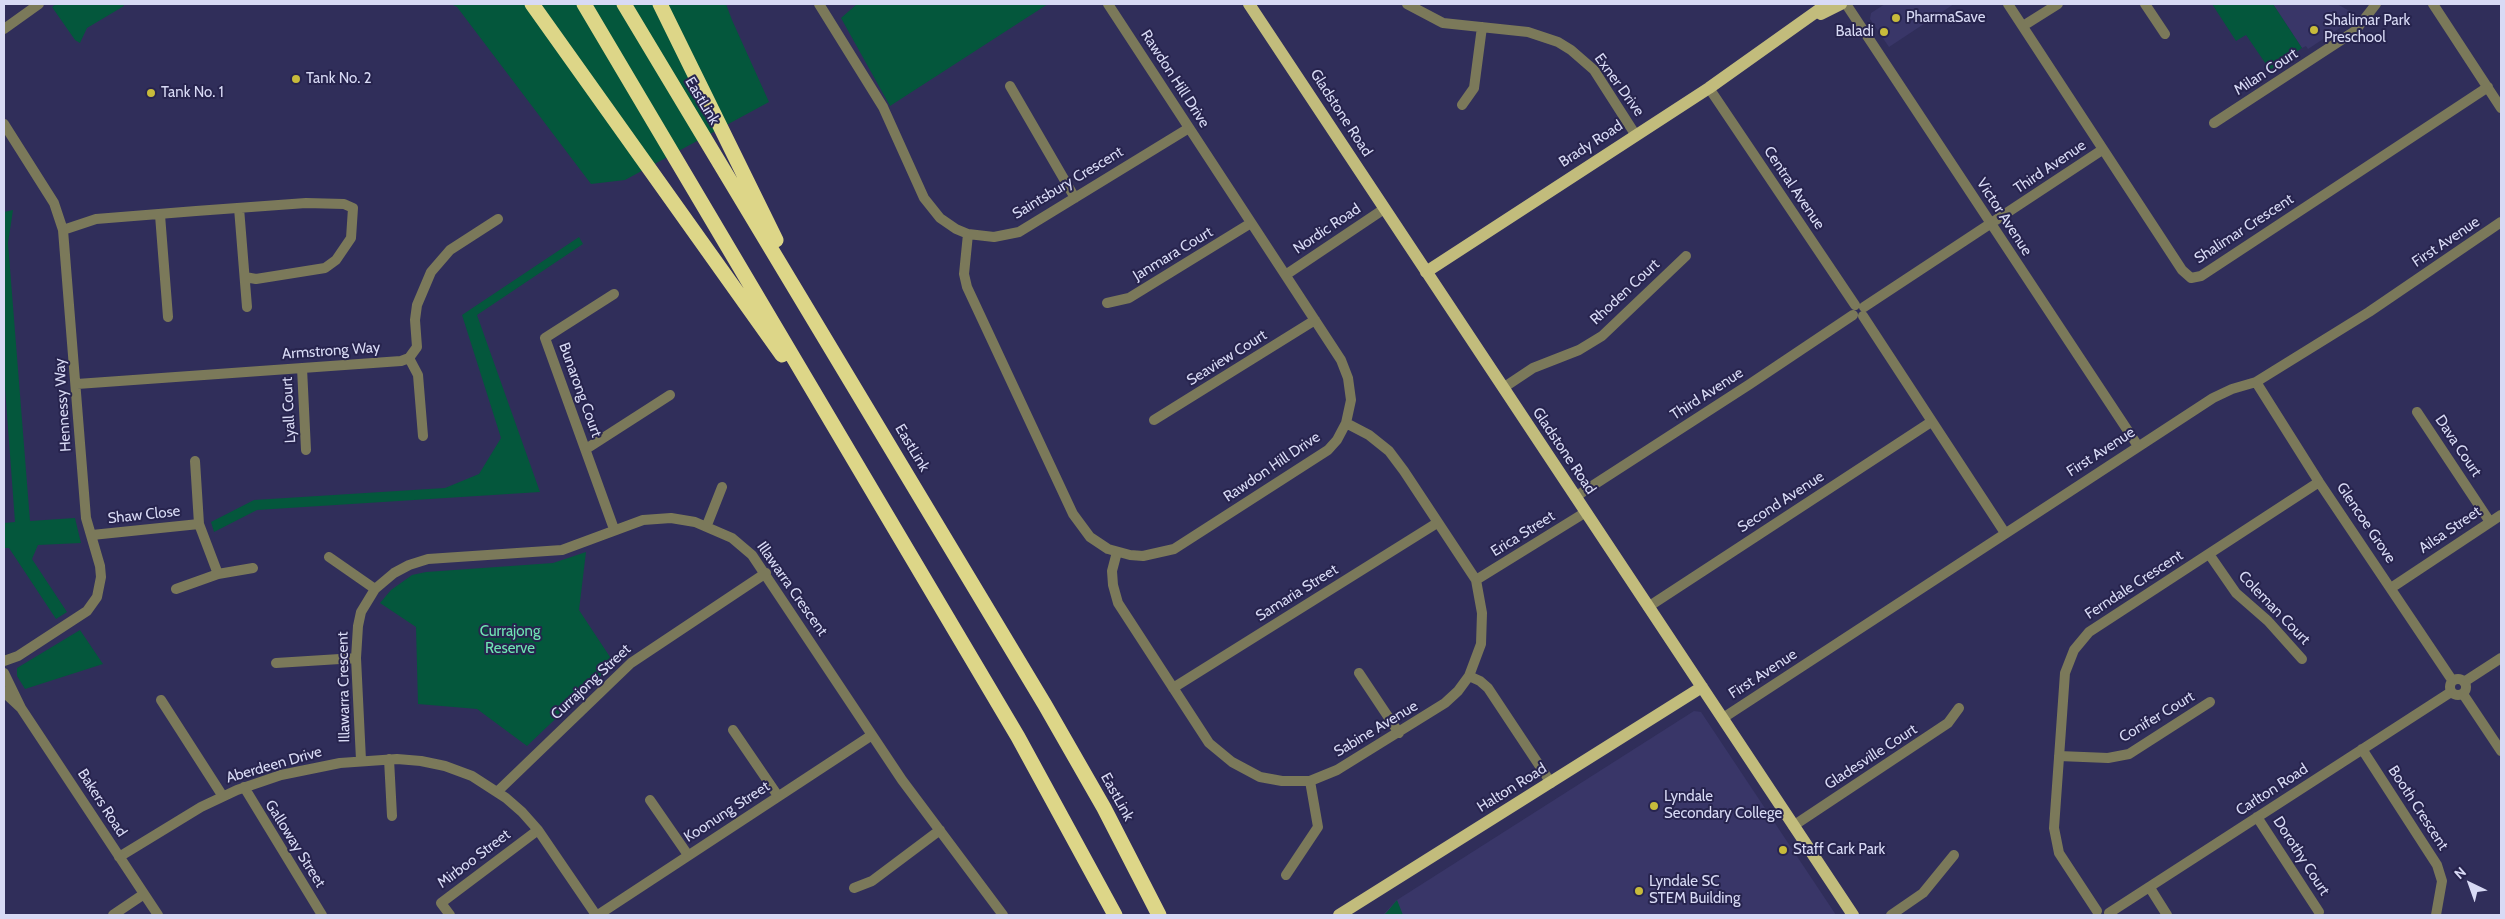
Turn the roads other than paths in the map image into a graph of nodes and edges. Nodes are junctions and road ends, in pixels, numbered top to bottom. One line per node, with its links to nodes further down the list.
1 (39, 4): 20 (street)
2 (532, 4): 61 (highway)
3 (584, 4): 61 (highway)
4 (624, 4): 53 (highway, EastLink)
5 (660, 4): 53 (highway)
6 (819, 4): 42 (street, Saintsbury Crescent)
7 (1108, 4): 30 (street, Rawdon Hill Drive)
8 (1249, 4): 35 (main road, Gladstone Road)
9 (1408, 4): 19 (street, Exner Drive)
10 (1827, 4): 22 (main road, Brady Road)
11 (1841, 4): 22 (main road, Brady Road)
12 (1846, 4): 40 (street, Victor Avenue)
13 (2008, 4): 18 (street, Shalimar Crescent)
14 (2058, 4): 18 (street)
15 (2145, 4): 21 (street)
16 (2376, 4): 28 (street, Milan Court)
17 (2433, 4): 24 (street)
18 (2023, 26): 32 (street, Shalimar Crescent)
19 (1482, 27): 26 (street); 31 (street, Exner Drive)
20 (4, 29)
21 (2165, 34)
22 (1774, 43): 25 (main road, Brady Road)
23 (1010, 86): 33 (street)
24 (2488, 87): 27 (street); 32 (street, Shalimar Crescent)
25 (1709, 88): 31 (main road, Brady Road); 50 (street, Central Avenue)
26 (1462, 105)
27 (2501, 108)
28 (2214, 123)
29 (4, 124): 41 (street, Hennessy Way)
30 (1188, 128): 33 (street, Saintsbury Crescent); 39 (street, Rawdon Hill Drive)
31 (1635, 134): 44 (main road, Brady Road)
32 (2102, 150): 40 (street, Third Avenue)
33 (1075, 198): 42 (street, Saintsbury Crescent)
34 (239, 208): 36 (street); 46 (street); 46 (street)
35 (1384, 209): 44 (main road, Gladstone Road); 45 (street, Nordic Road)
36 (160, 215): 41 (street); 51 (street)
37 (498, 219): 54 (street)
38 (2501, 222): 56 (street, First Avenue)
39 (1252, 223): 45 (street, Rawdon Hill Drive); 48 (street, Janmara Court)
40 (1991, 224): 50 (street, Third Avenue); 66 (street, Victor Avenue)
41 (62, 227): 57 (street, Hennessy Way)
42 (968, 234): 82 (street, Rawdon Hill Drive)
43 (1686, 256): 58 (street, Rhoden Court)
44 (1426, 272): 58 (main road, Gladstone Road)
45 (1287, 274): 52 (street, Rawdon Hill Drive)
46 (245, 277): 49 (street)
47 (614, 294): 68 (street, Bunarong Court)
48 (1108, 303)
49 (248, 307)
50 (1859, 311): 63 (street, Central Avenue); 72 (street, Third Avenue)
51 (168, 318)
52 (1315, 320): 62 (street, Seaview Court); 64 (street, Rawdon Hill Drive)
53 (822, 331): 151 (highway, EastLink)
54 (409, 358): 55 (street, Armstrong Way); 65 (street)
55 (302, 368): 57 (street, Armstrong Way); 67 (street, Lyall Court)
56 (2256, 382): 66 (street, First Avenue); 70 (street, Glencoe Grove)
57 (77, 384): 81 (street, Hennessy Way)
58 (1503, 388): 72 (main road, Gladstone Road)
59 (670, 395): 68 (street)
60 (2417, 412): 75 (street, Dava Court)
61 (827, 417): 150 (highway)
62 (1154, 420)
63 (1931, 422): 80 (street, Central Avenue); 92 (street, Second Avenue)
64 (1346, 423): 76 (street, Sabine Avenue); 82 (street, Rawdon Hill Drive)
65 (423, 436)
66 (2138, 446): 80 (street, First Avenue)
67 (306, 450)
68 (586, 450): 79 (street, Bunarong Court)
69 (195, 461): 77 (street, Shaw Close)
70 (2319, 482): 83 (street, Ferndale Crescent); 89 (street, Glencoe Grove)
71 (722, 487): 78 (street)
72 (1575, 497): 73 (main road, Gladstone Road)
73 (1586, 512): 88 (street, Erica Street); 92 (main road, Gladstone Road)
74 (2501, 514): 75 (street, Ailsa Street)
75 (2490, 522): 89 (street, Ailsa Street)
76 (1437, 523): 88 (street, Sabine Avenue); 105 (street, Samaria Street)
77 (199, 524): 81 (street, Shaw Close); 87 (street, Shaw Close)
78 (707, 525): 79 (street, Illawarra Crescent); 86 (street, Illawarra Crescent)
79 (614, 530): 91 (street, Illawarra Crescent)
80 (2005, 533): 113 (street, First Avenue)
81 (92, 536): 93 (street, Hennessy Way)
82 (1117, 552): 105 (street, Sabine Avenue)
83 (2209, 554): 96 (street, Coleman Court); 119 (street, Ferndale Crescent)
84 (329, 557): 91 (street)
85 (253, 568): 87 (street)
86 (766, 573): 116 (street, Illawarra Crescent); 125 (street, Currajong Street)
87 (218, 574): 90 (street)
88 (1476, 580): 101 (street, Sabine Avenue)
89 (2391, 588): 102 (street, Glencoe Grove)
90 (176, 589)
91 (375, 589): 94 (street, Illawarra Crescent)
92 (1648, 607): 104 (main road, Gladstone Road)
93 (18, 656): 97 (street, Hennessy Way); 99 (street, Hennessy Way)
94 (356, 658): 98 (street); 121 (street, Illawarra Crescent)
95 (2501, 658): 103 (street)
96 (2302, 659)
97 (4, 661)
98 (276, 663)
99 (4, 672): 111 (street, Bakers Road)
100 (1359, 673): 115 (street)
101 (1469, 676): 115 (street, Sabine Avenue); 123 (street)
102 (2452, 680): 103 (street); 107 (street)
103 (2464, 682): 108 (street)
104 (1702, 687): 113 (main road, Gladstone Road); 123 (main road, Halton Road)
105 (1173, 688): 122 (street, Sabine Avenue)
106 (4, 692): 111 (street, Bakers Road)
107 (2451, 692): 108 (street); 117 (street, Carlton Road)
108 (2463, 694): 118 (street)
109 (161, 700): 126 (street)
110 (2210, 702): 119 (street, Conifer Court)
111 (21, 708): 136 (street, Bakers Road)
112 (1959, 708): 131 (street, Gladesville Court)
113 (1723, 718): 131 (main road, Gladstone Road)
114 (733, 730): 127 (street)
115 (1399, 733): 122 (street, Sabine Avenue)
116 (872, 735): 127 (street, Koonung Street); 133 (street, Illawarra Crescent)
117 (2362, 749): 130 (street, Carlton Road); 156 (street, Booth Crescent)
118 (2501, 751)
119 (2060, 756): 142 (street, Ferndale Crescent)
120 (389, 759): 121 (street, Aberdeen Drive); 125 (street, Aberdeen Drive); 129 (street)
121 (361, 760): 124 (street, Aberdeen Drive)
122 (1310, 781): 137 (street)
123 (1551, 783): 152 (main road, Halton Road)
124 (244, 788): 126 (street, Aberdeen Drive); 146 (street, Galloway Street)
125 (497, 792): 132 (street, Aberdeen Drive)
126 (222, 795): 136 (street, Aberdeen Drive)
127 (778, 796): 135 (street, Koonung Street)
128 (650, 800): 135 (street)
129 (392, 816)
130 (2257, 817): 139 (street, Carlton Road); 141 (street, Dorothy Court)
131 (1794, 826): 153 (main road, Gladstone Road)
132 (538, 830): 147 (street, Mirboo Street); 148 (street, Aberdeen Drive)
133 (940, 830): 138 (street); 149 (street, Illawarra Crescent)
134 (1954, 855): 154 (street)
135 (688, 856): 148 (street, Koonung Street)
136 (119, 857): 140 (street, Bakers Road)
137 (1286, 875)
138 (854, 888)
139 (2150, 888): 143 (street, Carlton Road); 155 (street)
140 (144, 894): 144 (street); 145 (street, Bakers Road)
141 (2319, 912)
142 (2095, 913): 143 (street)
143 (2109, 914)
144 (113, 915)
145 (158, 915)
146 (322, 915)
147 (450, 915)
148 (597, 915)
149 (1003, 915)
150 (1115, 915)
151 (1159, 915)
152 (1339, 915)
153 (1853, 915)
154 (1891, 915)
155 (2167, 915)
156 (2436, 915)

